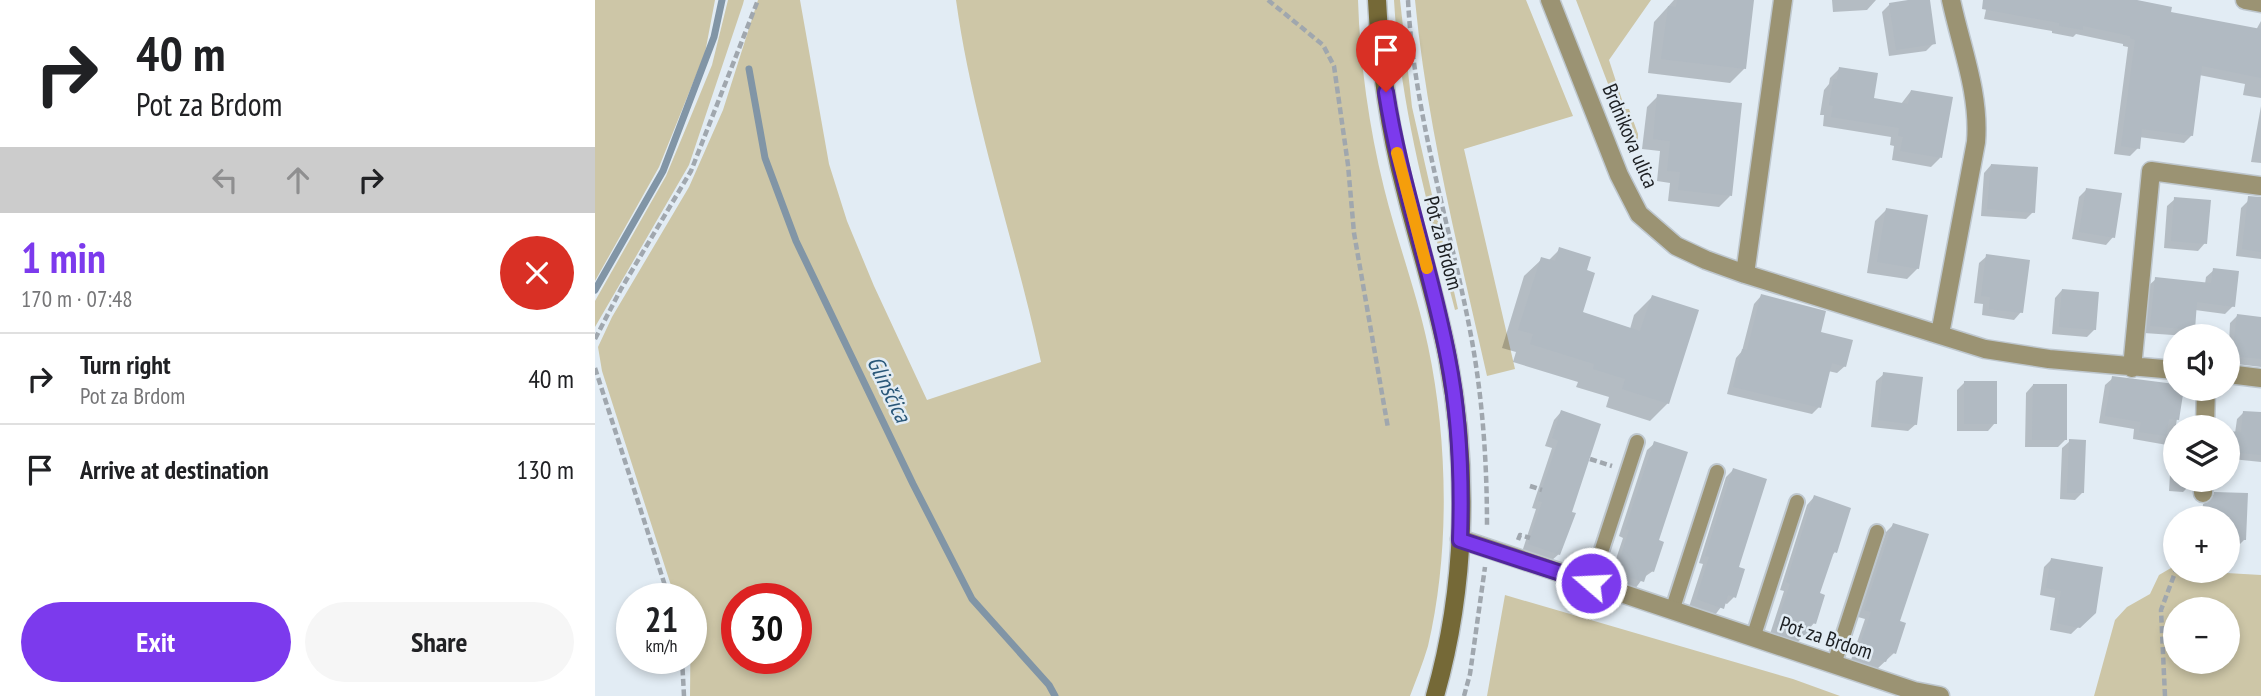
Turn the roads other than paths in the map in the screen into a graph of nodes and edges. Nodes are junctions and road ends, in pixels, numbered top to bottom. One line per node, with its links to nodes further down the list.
1 (1377, 0): 18 (main road, Pot za Brdom)
2 (1550, 0): 8 (street, Brdnikova ulica)
3 (1783, 0): 8 (street)
4 (1951, 0): 9 (street)
5 (2245, 0): 6 (street)
6 (2261, 3)
7 (2261, 186): 10 (street)
8 (1745, 274): 9 (street, Brdnikova ulica)
9 (1940, 334): 10 (street, Brdnikova ulica)
10 (2132, 368): 11 (street, Brdnikova ulica)
11 (2163, 369)
12 (2240, 375): 13 (street)
13 (2261, 378)
14 (1637, 442): 19 (lane)
15 (1717, 472): 20 (lane)
16 (1797, 502): 21 (lane)
17 (1877, 531): 22 (lane)
18 (1460, 540): 19 (street, Pot za Brdom); 23 (main road, Pot za Brdom)
19 (1591, 583): 20 (street, Pot za Brdom)
20 (1672, 611): 21 (street, Pot za Brdom)
21 (1753, 638): 22 (street, Pot za Brdom)
22 (1834, 664): 24 (street, Pot za Brdom)
23 (1436, 696)
24 (1940, 696)

